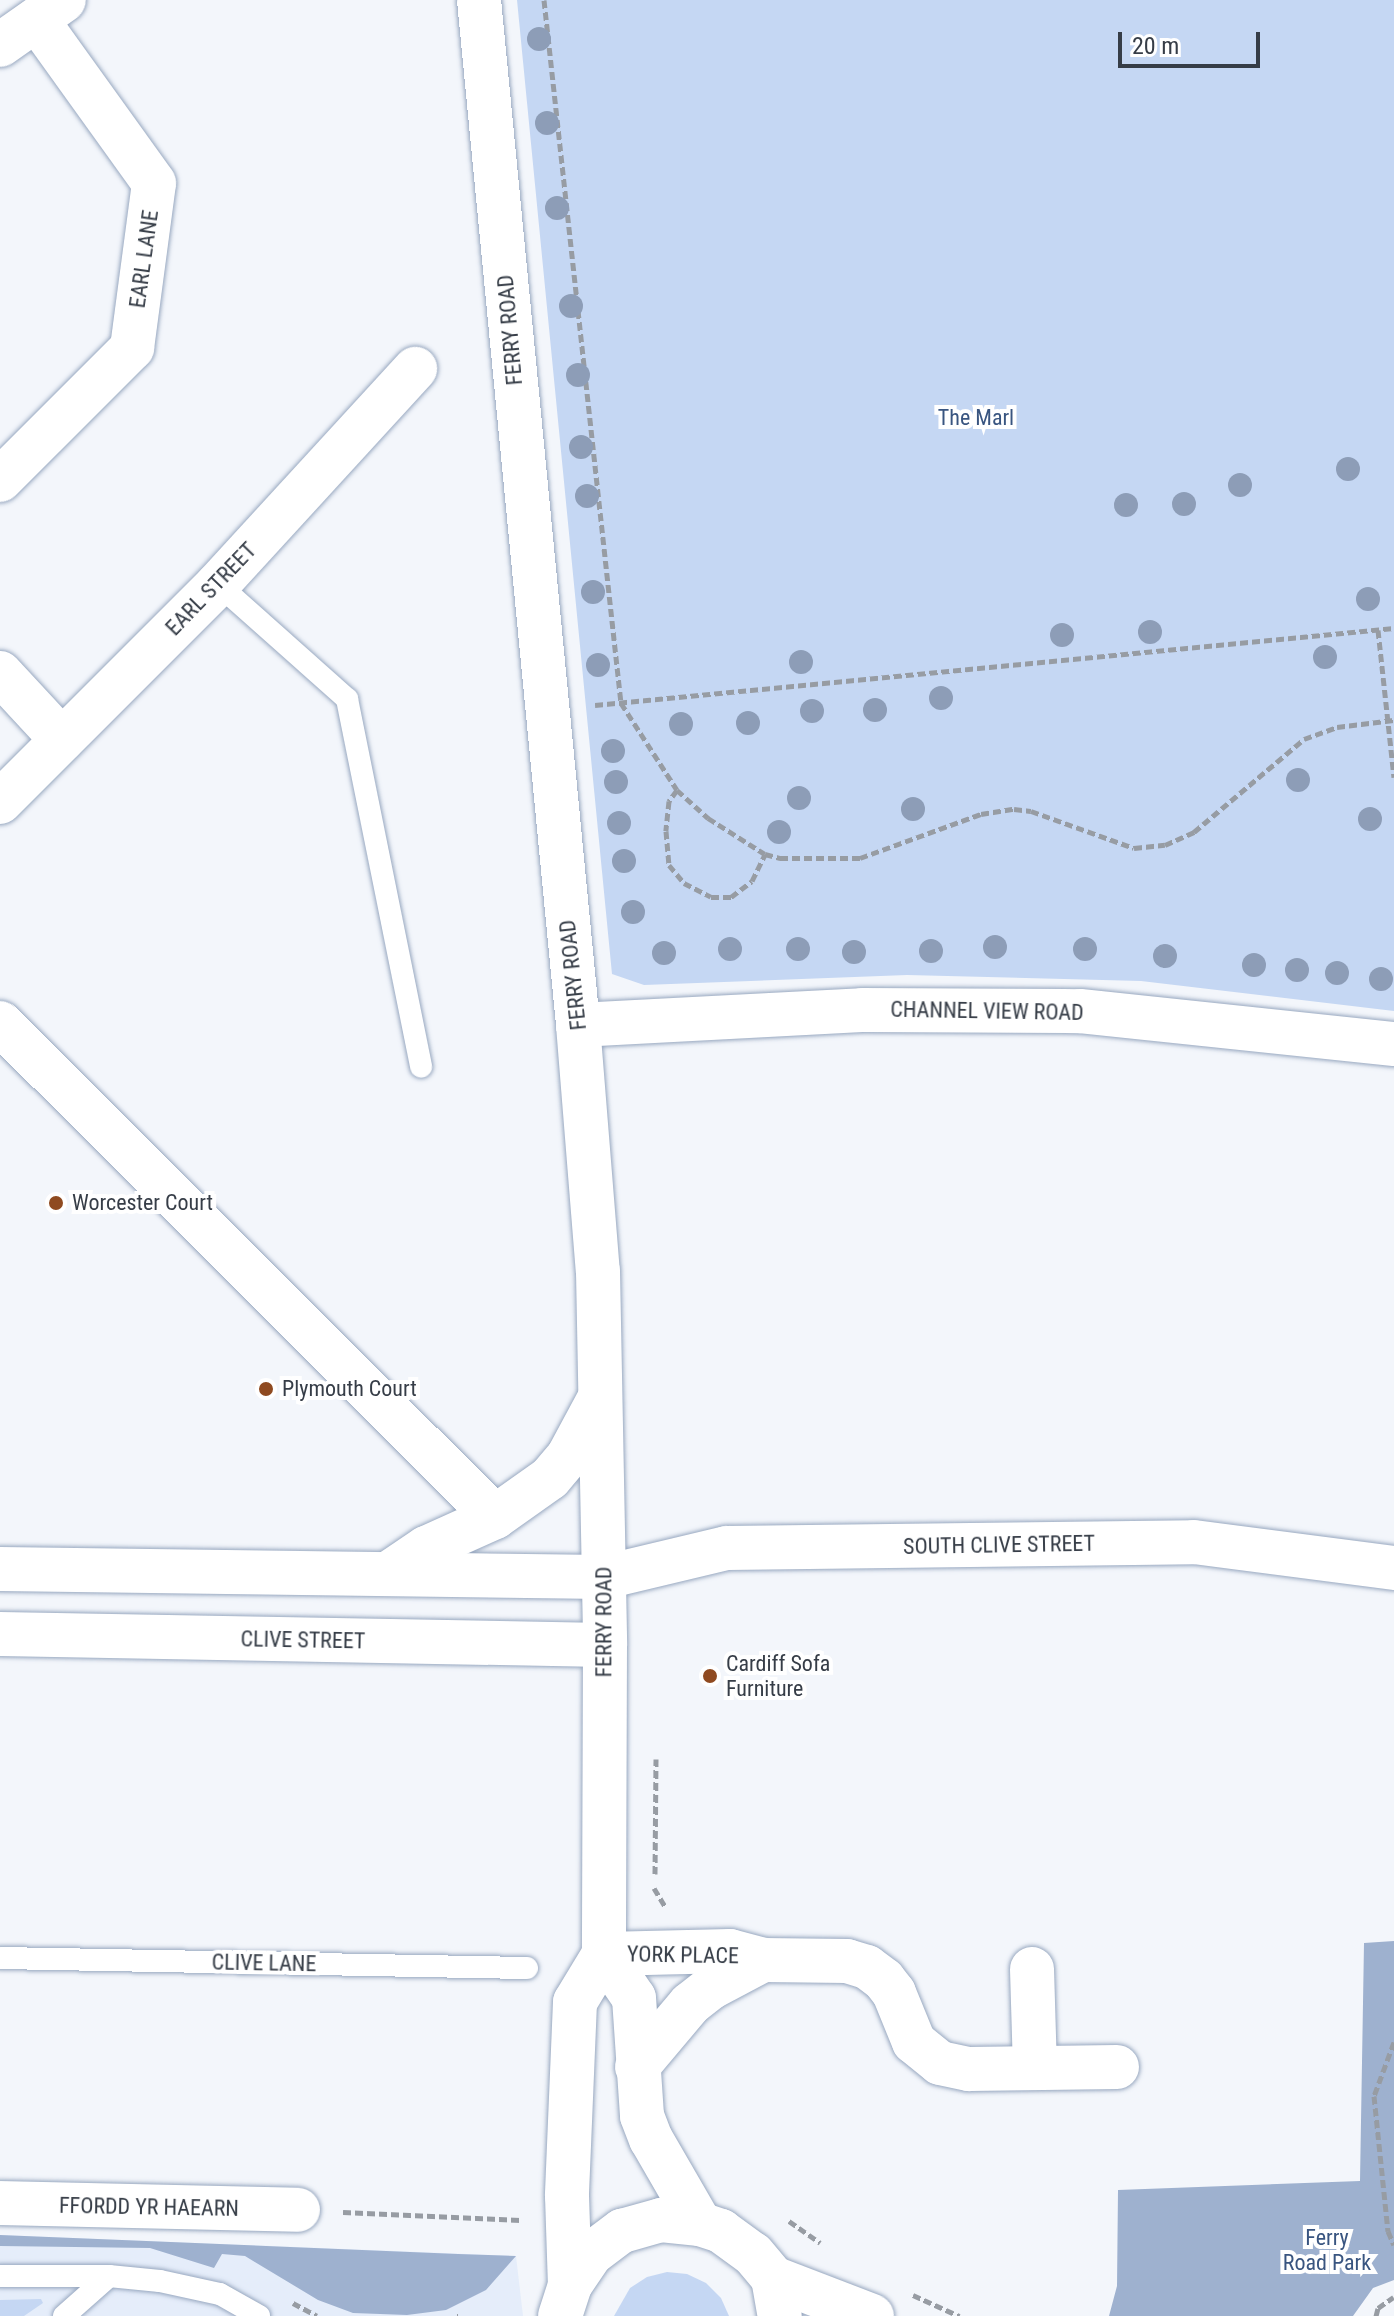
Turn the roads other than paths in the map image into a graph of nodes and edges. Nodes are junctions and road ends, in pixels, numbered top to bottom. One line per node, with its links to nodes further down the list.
1 (479, 0): 11 (street, FERRY ROAD)
2 (48, 8): 3 (street); 5 (street, EARL LANE)
3 (0, 45)
4 (415, 369): 6 (street, EARL STREET)
5 (0, 480)
6 (218, 584): 8 (street, EARL STREET); 13 (lane)
7 (0, 673): 8 (street)
8 (62, 740): 9 (street, EARL STREET)
9 (0, 802)
10 (0, 1023): 15 (street)
11 (578, 1025): 12 (street, CHANNEL VIEW ROAD); 14 (street, FERRY ROAD)
12 (1394, 1044)
13 (421, 1067)
14 (601, 1397): 15 (street); 19 (street, FERRY ROAD)
15 (495, 1517): 18 (street)
16 (1394, 1568): 19 (street, SOUTH CLIVE STREET)
17 (0, 1569): 18 (street)
18 (389, 1573): 19 (street)
19 (605, 1577): 21 (street, FERRY ROAD)
20 (0, 1634): 21 (street, CLIVE STREET)
21 (605, 1645): 22 (street, FERRY ROAD)
22 (604, 1954): 24 (street, YORK PLACE); 27 (street); 37 (street)
23 (0, 1958): 25 (lane, CLIVE LANE)
24 (763, 1960): 27 (street, YORK PLACE); 29 (street, YORK PLACE)
25 (527, 1968)
26 (1032, 1969): 29 (street)
27 (637, 2067): 32 (street)
28 (1117, 2067): 29 (street, YORK PLACE)
29 (1035, 2068)
30 (0, 2203): 31 (street, FFORDD YR HAEARN)
31 (298, 2210)
32 (700, 2224): 35 (street); 37 (street)
33 (0, 2276): 34 (lane)
34 (109, 2276): 38 (lane); 39 (lane)
35 (777, 2297): 36 (street)
36 (888, 2302)
37 (559, 2307)
38 (64, 2316)
39 (259, 2316)

